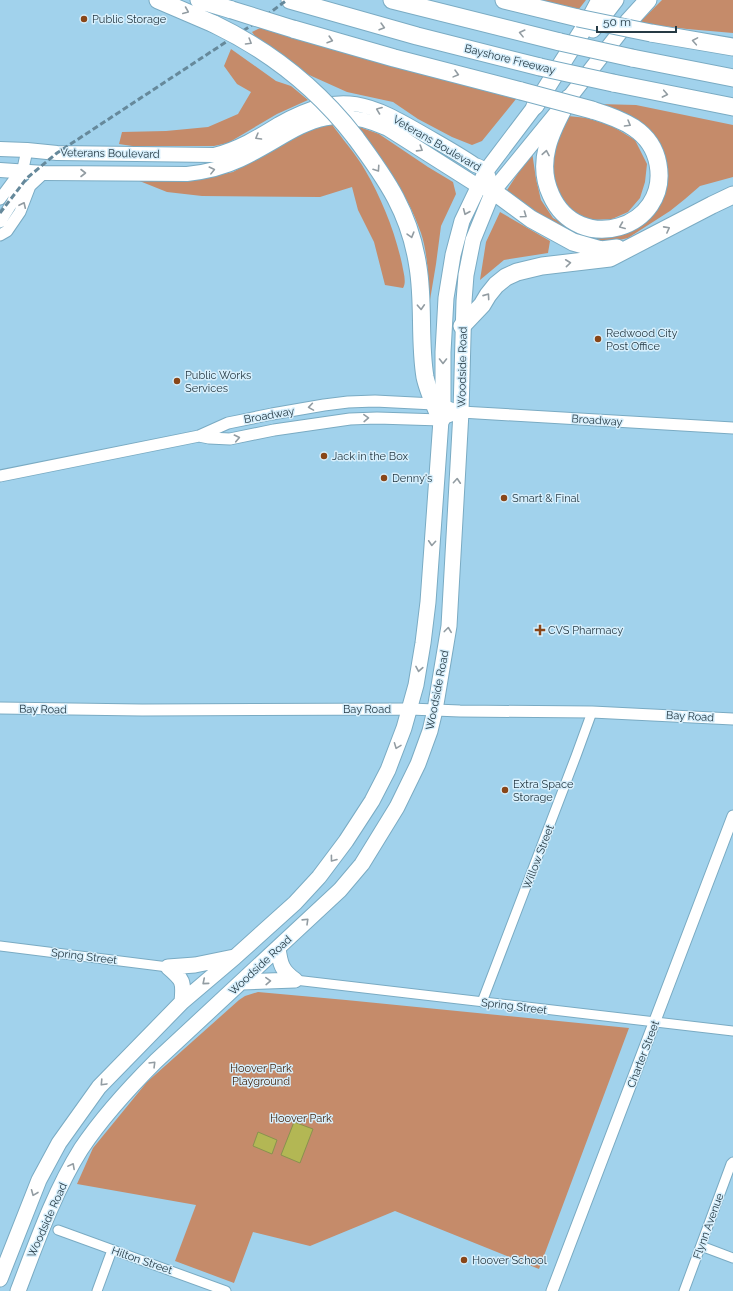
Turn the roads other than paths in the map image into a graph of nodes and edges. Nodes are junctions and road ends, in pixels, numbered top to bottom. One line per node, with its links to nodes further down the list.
1 (158, 0): 29 (highway, one-way to 29, bridge)
2 (199, 0): 13 (highway, one-way to 13, bridge)
3 (290, 0): 15 (highway, Bayshore Freeway, one-way to 15, bridge)
4 (392, 0): 12 (highway, one-way to 4, bridge)
5 (504, 0): 11 (highway, one-way to 5, bridge)
6 (600, 0): 14 (highway)
7 (616, 0): 14 (highway, Woodside Road)
8 (645, 0): 10 (highway, Woodside Road)
9 (648, 0): 10 (highway)
10 (628, 22): 13 (highway, Woodside Road)
11 (733, 47)
12 (733, 78)
13 (569, 98): 22 (highway, Woodside Road)
14 (535, 106): 20 (highway, Woodside Road)
15 (733, 107)
16 (0, 149): 17 (main road, Veterans Boulevard)
17 (27, 150): 19 (street); 20 (main road, Veterans Boulevard, one-way to 17)
18 (0, 170): 19 (main road, Veterans Boulevard)
19 (22, 170): 21 (main road, Veterans Boulevard); 24 (street); 25 (street)
20 (486, 171): 22 (highway, Woodside Road)
21 (44, 172): 22 (main road, Veterans Boulevard, one-way to 22); 26 (street, one-way to 21)
22 (486, 189): 27 (highway, one-way to 27); 28 (highway, Woodside Road); 29 (highway, Woodside Road, one-way to 29)
23 (733, 195): 27 (highway, one-way to 23)
24 (0, 199)
25 (0, 222)
26 (0, 235)
27 (633, 247): 28 (highway, one-way to 27)
28 (462, 326): 30 (highway, Woodside Road)
29 (439, 409): 30 (street, Broadway); 32 (street, Broadway, one-way to 29); 32 (street, Broadway, one-way to 32); 35 (highway, Woodside Road, one-way to 35)
30 (461, 412): 31 (street, Broadway); 36 (highway, Woodside Road, one-way to 30)
31 (733, 428)
32 (199, 436): 33 (street, Broadway)
33 (0, 476)
34 (0, 708): 35 (street, Bay Road)
35 (410, 709): 36 (street, Bay Road); 42 (highway, Woodside Road, one-way to 42)
36 (436, 710): 37 (street, Bay Road); 41 (highway, Woodside Road, one-way to 36)
37 (592, 712): 38 (street, Bay Road); 47 (street, Willow Street)
38 (733, 719)
39 (733, 816): 48 (street, Charter Street)
40 (0, 946): 43 (street, Spring Street)
41 (278, 948): 44 (highway); 45 (highway, Woodside Road)
42 (235, 957): 43 (highway); 46 (highway, Woodside Road, one-way to 46)
43 (168, 967): 46 (highway)
44 (295, 980): 45 (highway, one-way to 44); 47 (street, Spring Street)
45 (242, 982): 56 (highway, Woodside Road, one-way to 45)
46 (182, 1002): 55 (highway, Woodside Road, one-way to 55)
47 (482, 1002): 48 (street, Spring Street)
48 (655, 1023): 49 (street, Spring Street); 59 (street, Charter Street)
49 (733, 1032)
50 (733, 1162): 52 (street, Flynn Avenue)
51 (58, 1230): 53 (street, Hilton Street)
52 (701, 1246): 54 (street); 60 (street, Flynn Avenue)
53 (112, 1250): 57 (street); 58 (street, Hilton Street)
54 (733, 1258)
55 (0, 1279)
56 (18, 1291)
57 (97, 1291)
58 (226, 1291)
59 (552, 1291)
60 (684, 1291)

